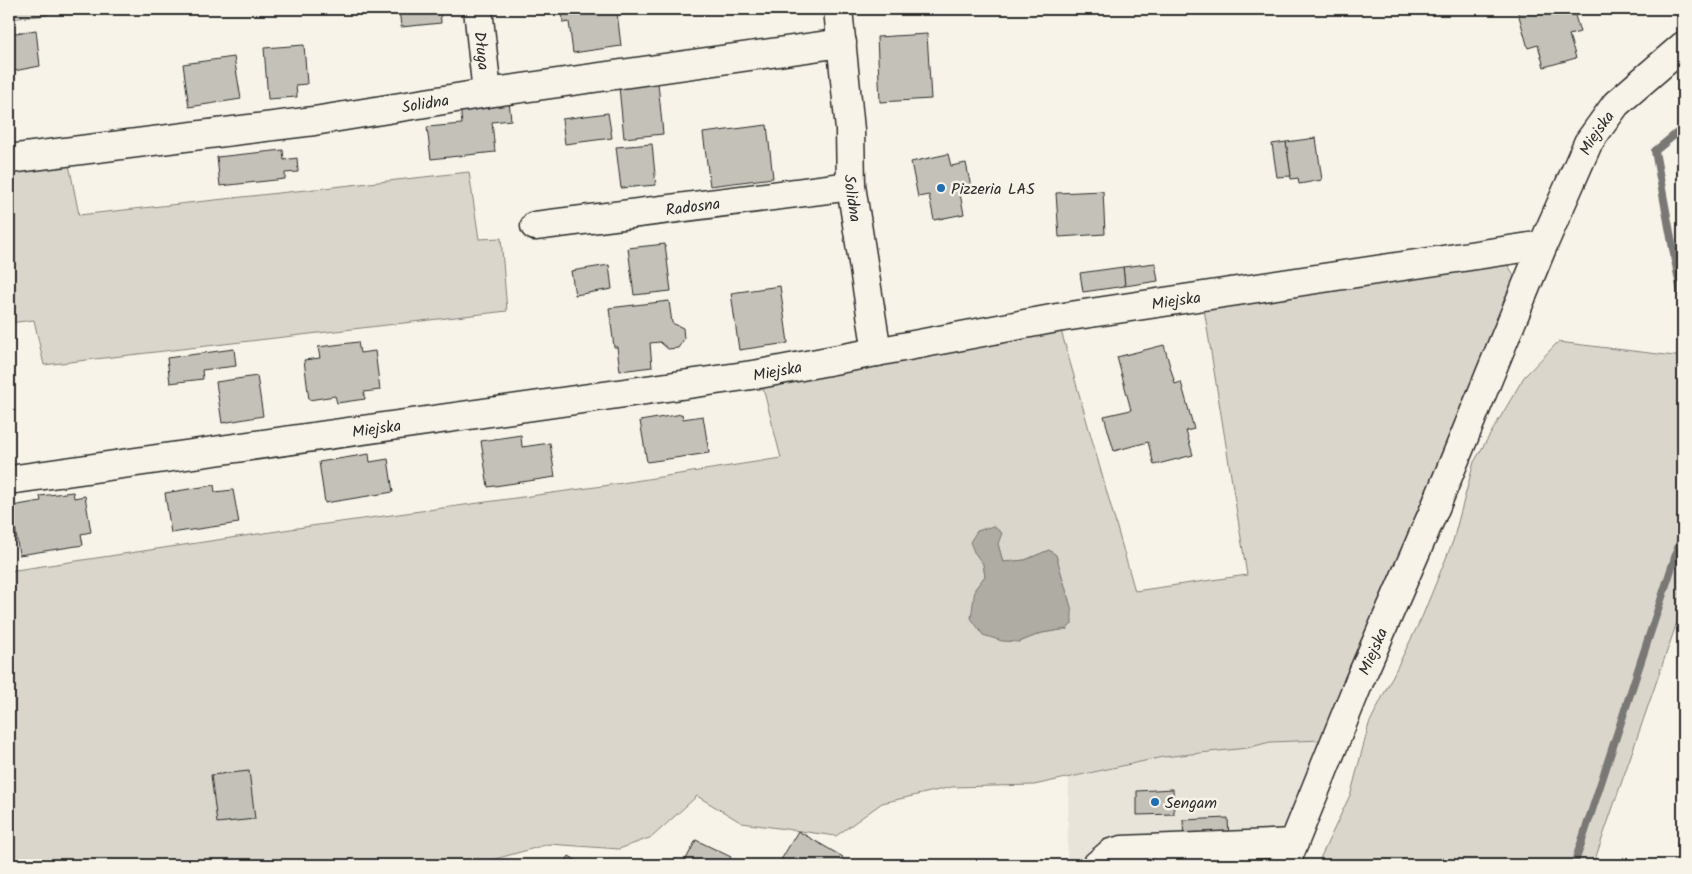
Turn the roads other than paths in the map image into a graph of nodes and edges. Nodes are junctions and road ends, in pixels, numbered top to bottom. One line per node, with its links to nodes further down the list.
1 (478, 9): 5 (street, Długa)
2 (838, 9): 3 (street, Solidna)
3 (842, 43): 5 (street, Solidna); 7 (street, Solidna)
4 (1683, 46): 9 (street, Miejska)
5 (488, 93): 6 (street, Solidna)
6 (9, 159)
7 (851, 186): 8 (street, Radosna); 10 (street, Solidna)
8 (535, 226)
9 (1543, 245): 10 (street, Miejska); 12 (street, Miejska)
10 (877, 352): 11 (street, Miejska)
11 (9, 480)
12 (1289, 854): 13 (street)
13 (1097, 865)

